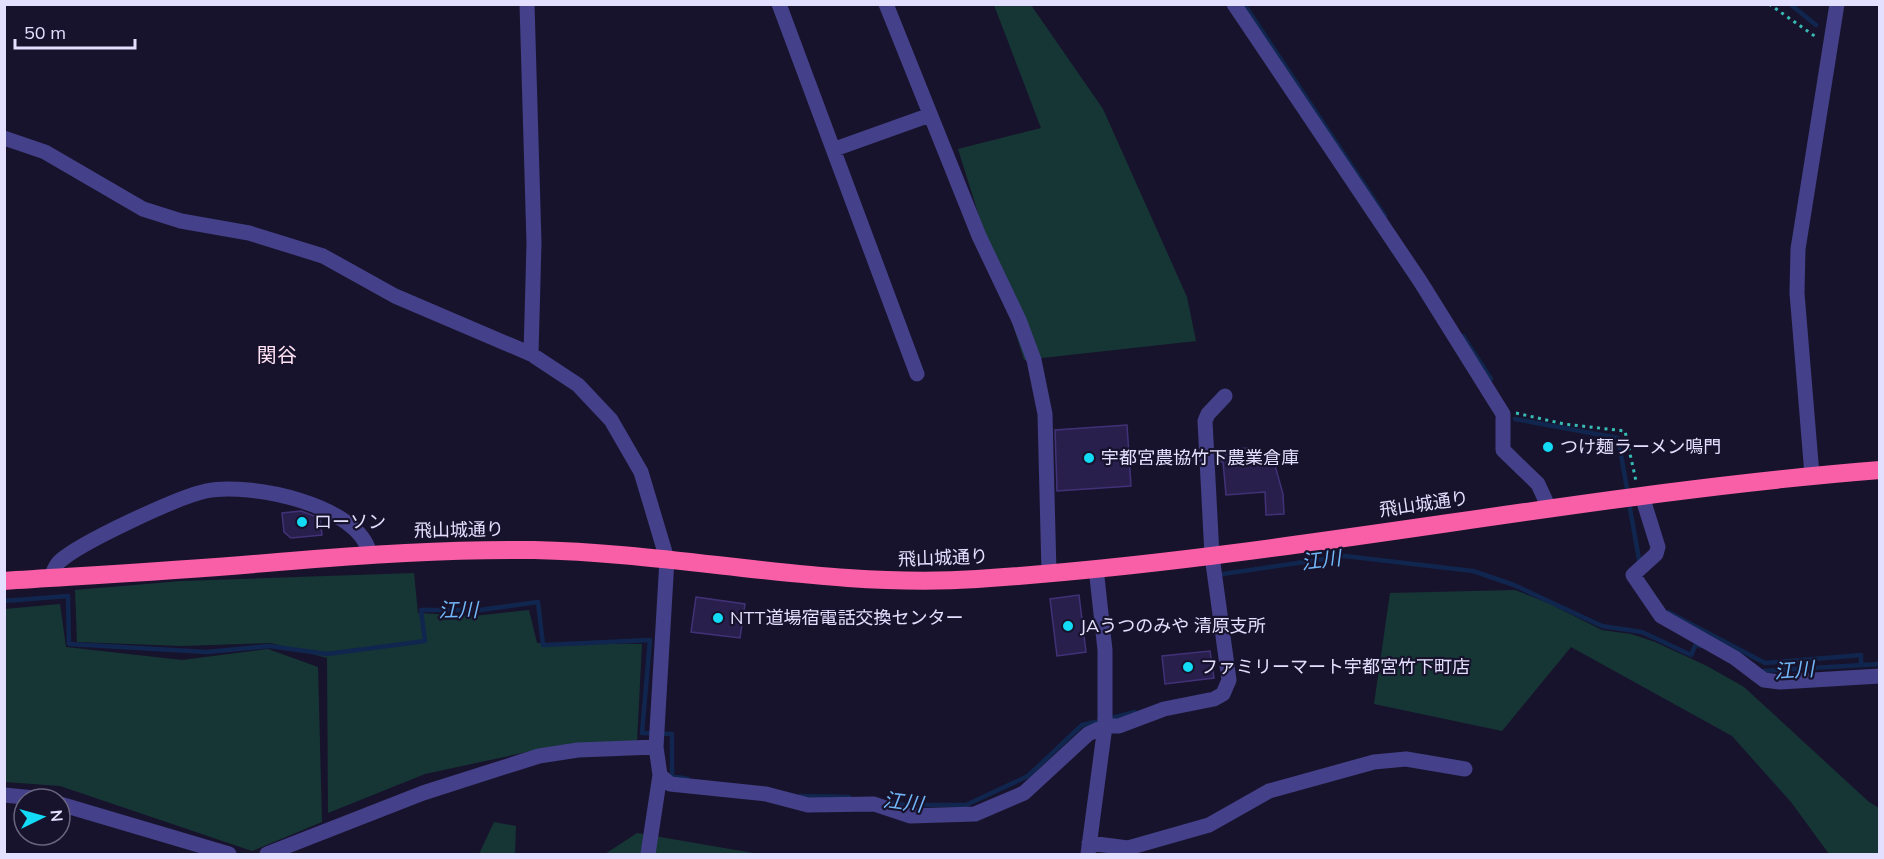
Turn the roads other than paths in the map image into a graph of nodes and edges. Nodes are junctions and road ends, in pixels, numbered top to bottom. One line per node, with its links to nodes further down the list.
1 (527, 4): 9 (street)
2 (779, 4): 8 (street)
3 (886, 4): 6 (street)
4 (1234, 4): 15 (street)
5 (1837, 4): 13 (street)
6 (930, 115): 8 (street); 20 (street)
7 (4, 138): 9 (street)
8 (835, 149): 10 (street)
9 (531, 354): 18 (street)
10 (917, 374)
11 (1225, 396): 17 (street)
12 (1880, 470): 13 (highway, 飛山城通り)
13 (1812, 475): 14 (highway, 飛山城通り)
14 (1642, 496): 15 (highway, 飛山城通り); 23 (street)
15 (1549, 508): 17 (highway, 飛山城通り)
16 (370, 554): 18 (highway, 飛山城通り); 21 (highway, 飛山城通り); 21 (street)
17 (1212, 556): 19 (highway, 飛山城通り); 24 (street)
18 (667, 559): 20 (highway, 飛山城通り); 25 (street)
19 (1096, 568): 20 (highway, 飛山城通り); 24 (street)
20 (1048, 573)
21 (50, 578): 22 (highway, 飛山城通り)
22 (4, 582)
23 (1880, 675)
24 (1105, 726): 27 (street); 29 (street)
25 (656, 747): 27 (street); 31 (street)
26 (1464, 769): 29 (street)
27 (660, 776): 32 (street)
28 (72, 808): 30 (street)
29 (1089, 849)
30 (229, 855)
31 (267, 855)
32 (648, 855)

